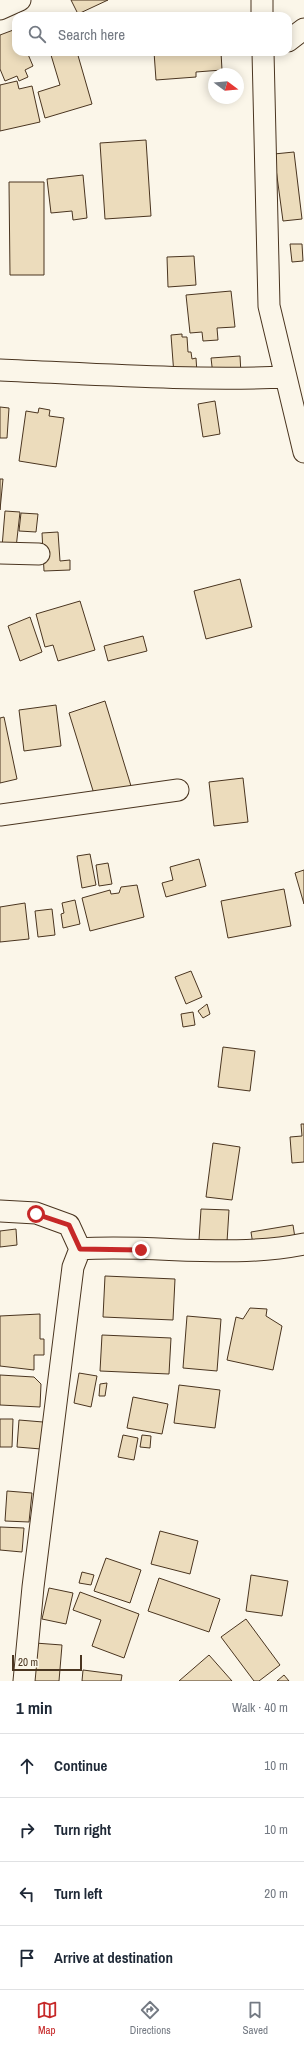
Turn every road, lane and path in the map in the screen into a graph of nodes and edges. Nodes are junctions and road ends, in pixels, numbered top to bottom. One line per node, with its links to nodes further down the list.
1 (20, 0): 3 (street)
2 (262, 0): 4 (street)
3 (0, 9)
4 (262, 12)
5 (304, 28): 6 (street)
6 (292, 37)
7 (266, 56): 9 (street)
8 (0, 370): 9 (street)
9 (286, 377): 10 (street)
10 (304, 452)
11 (0, 553): 12 (street)
12 (39, 554)
13 (178, 790): 14 (street)
14 (0, 815)
15 (0, 1211): 17 (street)
16 (304, 1244): 17 (street)
17 (80, 1249): 18 (street)
18 (24, 1681)

